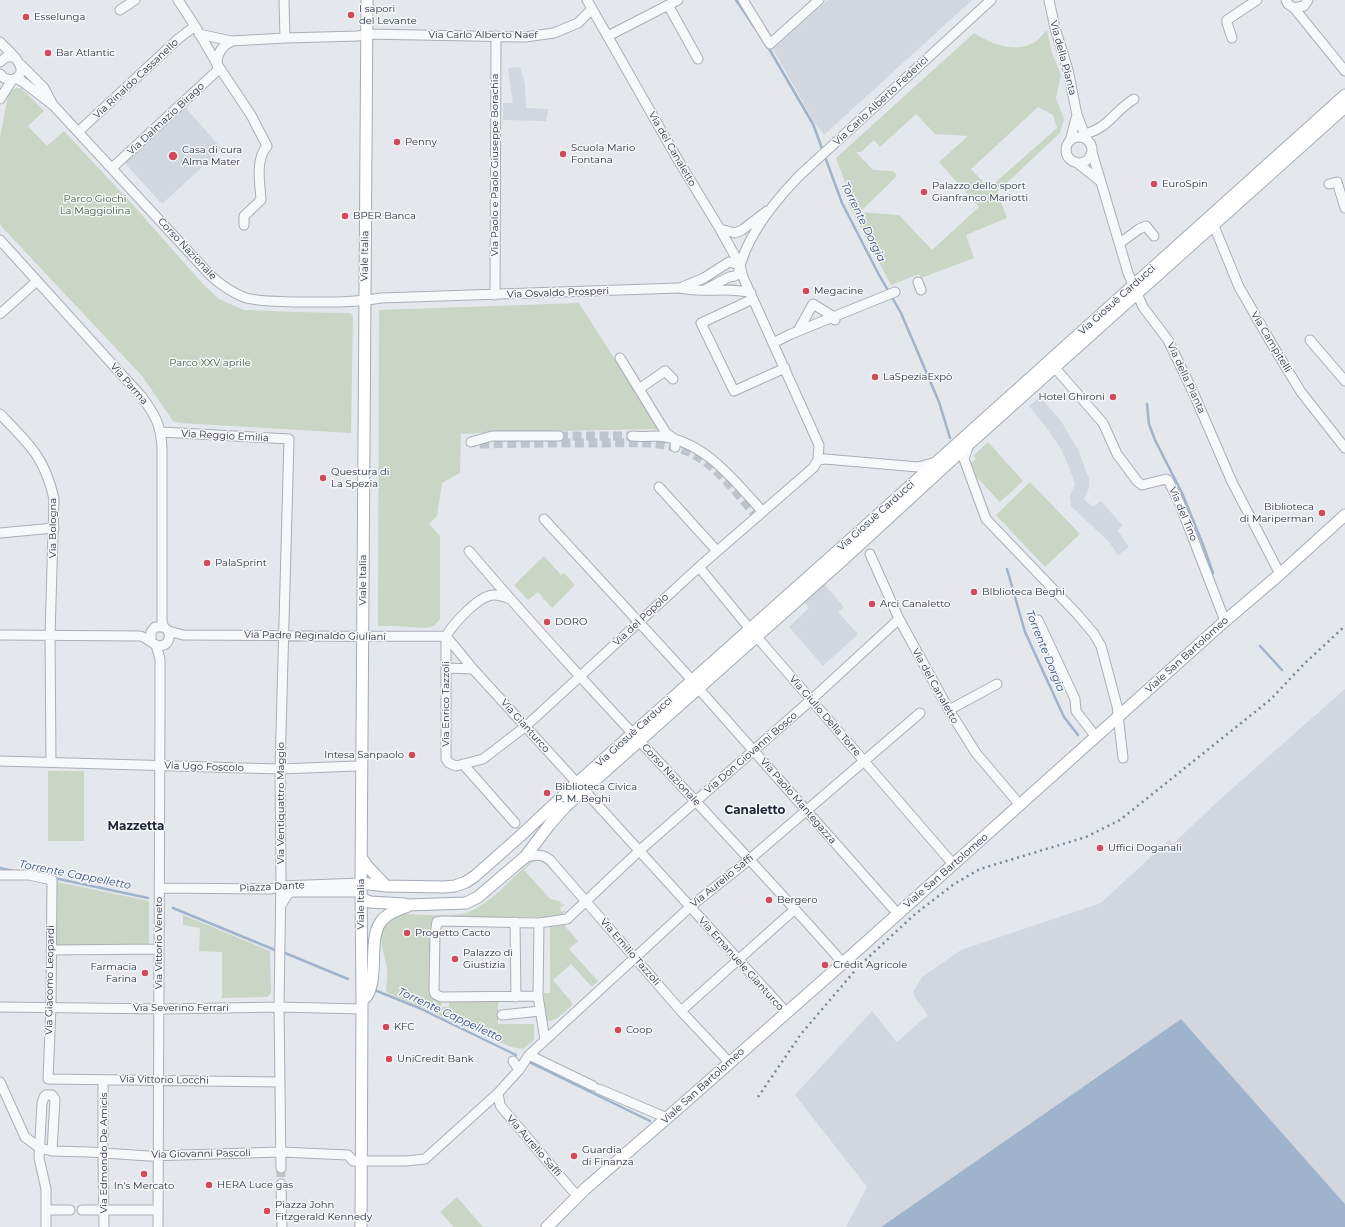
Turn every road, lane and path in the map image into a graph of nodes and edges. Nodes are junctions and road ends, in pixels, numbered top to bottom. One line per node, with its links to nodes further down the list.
1 (135, 0): 17 (street)
2 (178, 0): 19 (street)
3 (284, 0): 23 (street)
4 (367, 0): 20 (main road, Viale Italia)
5 (587, 0): 16 (street, Via del Canaletto)
6 (678, 0): 14 (street)
7 (743, 0): 8 (street)
8 (819, 0)
9 (991, 0): 49 (street, Via Carlo Alberto Federici)
10 (1049, 0): 40 (street, Via della Pianta)
11 (1257, 0): 24 (street)
12 (1286, 0): 15 (street)
13 (1306, 3): 15 (street); 18 (street)
14 (668, 5): 22 (street); 28 (street)
15 (1294, 8): 18 (street)
16 (592, 9): 21 (street, Via Carlo Alberto Naef); 22 (street, Via del Canaletto)
17 (120, 10)
18 (1306, 23): 32 (street)
19 (197, 30): 25 (street, Via Carlo Alberto Naef); 31 (street); 41 (street, Via Rinaldo Cassanello)
20 (366, 34): 21 (street, Via Carlo Alberto Naef); 23 (street, Via Carlo Alberto Naef); 65 (main road, Viale Italia)
21 (496, 36): 63 (street, Via Paolo e Paolo Giuseppe Borachia)
22 (608, 36): 53 (street, Via del Canaletto)
23 (285, 38): 25 (street, Via Carlo Alberto Naef)
24 (1232, 38)
25 (233, 41): 31 (street)
26 (0, 42): 27 (street, Corso Nazionale)
27 (14, 57): 29 (street); 30 (street, Corso Nazionale)
28 (698, 59)
29 (0, 62)
30 (21, 65): 34 (street); 38 (street, Corso Nazionale)
31 (218, 67): 46 (street, Via Dalmazio Birago); 51 (street)
32 (1345, 71)
33 (0, 74): 34 (street, Corso Nazionale)
34 (14, 79): 36 (street); 38 (street, Corso Nazionale)
35 (1345, 95): 61 (main road, Via Giosuè Carducci)
36 (0, 99)
37 (1134, 99): 42 (street)
38 (54, 106): 41 (street, Corso Nazionale)
39 (1345, 107): 52 (main road, Via Giosuè Carducci)
40 (1077, 115): 42 (street, Via della Pianta); 43 (street, Via della Pianta)
41 (78, 132): 46 (street, Corso Nazionale)
42 (1085, 136): 43 (street); 44 (street)
43 (1070, 140): 45 (street)
44 (1092, 152): 45 (street); 47 (street, Via della Pianta)
45 (1076, 162): 47 (street)
46 (112, 168): 65 (street, Corso Nazionale)
47 (1100, 181): 56 (street, Via della Pianta)
48 (1329, 184): 50 (street)
49 (774, 205): 53 (street, Via Carlo Alberto Federici); 57 (street, Via Carlo Alberto Federici)
50 (1345, 208)
51 (244, 225)
52 (1214, 226): 61 (main road, Via Giosuè Carducci); 85 (street, Via Campitelli)
53 (720, 229): 57 (street, Via del Canaletto)
54 (1154, 236): 56 (street)
55 (0, 240): 58 (street, Via Parma)
56 (1120, 243): 61 (street, Via della Pianta)
57 (740, 265): 59 (street); 60 (street); 64 (street, Via del Canaletto)
58 (37, 280): 66 (street); 78 (street, Via Parma)
59 (679, 288): 60 (street, Via Osvaldo Prosperi); 63 (street, Via Osvaldo Prosperi)
60 (704, 290): 64 (street, Via Osvaldo Prosperi)
61 (1135, 290): 73 (main road, Via Giosuè Carducci); 87 (main road, Via Giosuè Carducci); 99 (street, Via della Pianta)
62 (895, 292): 67 (street)
63 (495, 295): 65 (street, Via Osvaldo Prosperi)
64 (752, 296): 70 (street, Via del Canaletto); 72 (street)
65 (364, 301): 111 (main road, Viale Italia)
66 (0, 314)
67 (835, 319): 68 (street); 68 (street)
68 (798, 331): 70 (street)
69 (1310, 340): 75 (street)
70 (773, 343): 72 (street, Via del Canaletto)
71 (620, 358): 76 (street)
72 (785, 368): 86 (street, Via del Canaletto)
73 (1054, 368): 84 (main road, Via Giosuè Carducci); 103 (street, Via del Tino)
74 (673, 379): 76 (street)
75 (1345, 381)
76 (639, 389): 83 (street)
77 (0, 414): 92 (street, Via Bologna)
78 (161, 432): 81 (street, Via Reggio Emilia); 109 (street, Via Parma)
79 (559, 436): 82 (street)
80 (632, 436): 83 (street)
81 (289, 439): 107 (street, Via Ventiquattro Maggio)
82 (471, 442)
83 (675, 444): 89 (street)
84 (969, 444): 105 (main road, Via Giosuè Carducci); 120 (street)
85 (1345, 448)
86 (818, 460): 87 (street); 89 (street, Via del Popolo)
87 (937, 461): 105 (main road, Via Giosuè Carducci)
88 (659, 487): 96 (street)
89 (762, 510): 96 (street, Via del Popolo)
90 (1345, 515): 99 (main road, Viale San Bartolomeo)
91 (544, 519): 104 (street, Via Paolo Mantegazza)
92 (54, 529): 93 (street); 94 (street); 108 (street, Via Bologna)
93 (0, 533)
94 (57, 548)
95 (469, 550): 100 (street, Corso Nazionale)
96 (717, 551): 98 (street, Via del Popolo)
97 (870, 554): 101 (street, Via del Canaletto)
98 (699, 567): 104 (street, Via del Popolo); 105 (street, Via Giulio Della Torre)
99 (1280, 574): 103 (main road, Viale San Bartolomeo)
100 (510, 598): 110 (street); 114 (street, Corso Nazionale)
101 (898, 620): 117 (street, Via Don Giovanni Bosco); 118 (street, Via del Canaletto)
102 (1038, 620): 123 (street)
103 (1225, 621): 120 (main road, Viale San Bartolomeo)
104 (639, 622): 114 (street, Via del Popolo); 115 (street, Via Paolo Mantegazza)
105 (753, 633): 115 (main road, Via Giosuè Carducci); 117 (street, Via Giulio Della Torre)
106 (0, 635): 108 (street)
107 (283, 635): 109 (street, Via Padre Reginaldo Giuliani); 111 (street, Via Padre Reginaldo Giuliani); 132 (street, Via Ventiquattro Maggio)
108 (50, 636): 109 (street); 128 (street)
109 (160, 636): 129 (street, Via Vittorio Veneto)
110 (446, 636): 111 (street, Via Padre Reginaldo Giuliani); 112 (street, Via Enrico Tazzoli); 113 (street, Via Gianturco)
111 (363, 637): 139 (main road, Viale Italia)
112 (446, 668): 113 (street); 130 (street, Via Enrico Tazzoli)
113 (473, 669): 121 (street, Via Gianturco)
114 (580, 676): 121 (street, Via del Popolo); 122 (street, Corso Nazionale)
115 (695, 684): 122 (main road, Via Giosuè Carducci); 124 (street, Via Paolo Mantegazza)
116 (997, 684): 118 (street)
117 (811, 700): 124 (street, Via Don Giovanni Bosco); 127 (street, Via Giulio Della Torre)
118 (949, 710): 135 (street, Via del Canaletto)
119 (920, 714): 127 (street, Via Aurelio Saffi)
120 (1118, 717): 123 (main road, Viale San Bartolomeo); 125 (street)
121 (526, 726): 130 (street, Via del Popolo); 133 (street, Via Gianturco)
122 (636, 737): 133 (main road, Via Giosuè Carducci); 134 (street, Corso Nazionale)
123 (1096, 737): 135 (main road, Viale San Bartolomeo)
124 (754, 750): 134 (street, Via Don Giovanni Bosco); 136 (street, Via Paolo Mantegazza)
125 (1123, 758)
126 (0, 761): 128 (street, Via Ugo Foscolo)
127 (864, 761): 136 (street, Via Aurelio Saffi); 142 (street, Via Giulio Della Torre)
128 (51, 762): 129 (street, Via Ugo Foscolo)
129 (160, 765): 132 (street, Via Ugo Foscolo); 146 (street, Via Vittorio Veneto)
130 (460, 765): 137 (street, Via Enrico Tazzoli)
131 (357, 766): 132 (street, Via Ugo Foscolo)
132 (280, 769): 144 (street, Via Ventiquattro Maggio)
133 (581, 786): 138 (street, Via Emanuele Gianturco); 140 (main road, Via Giosuè Carducci); 145 (main road, Via Giosuè Carducci)
134 (696, 802): 138 (street, Via Don Giovanni Bosco); 141 (street, Corso Nazionale)
135 (1020, 805): 142 (main road, Viale San Bartolomeo)
136 (806, 810): 141 (street, Via Aurelio Saffi); 153 (street, Via Paolo Mantegazza)
137 (516, 823)
138 (639, 851): 148 (street, Via Don Giovanni Bosco); 151 (street, Via Emanuele Gianturco)
139 (361, 857): 145 (main road); 147 (main road, Viale Italia)
140 (525, 857): 148 (street, Via Emilio Tazzoli); 150 (main road, Via Giosuè Carducci)
141 (750, 859): 151 (street, Via Aurelio Saffi); 152 (street, Corso Nazionale)
142 (953, 864): 153 (main road, Viale San Bartolomeo)
143 (0, 876): 157 (street, Via Giacomo Leopardi)
144 (281, 886): 146 (street, Piazza Dante); 147 (street, Piazza Dante); 149 (street, Via Ventiquattro Maggio)
145 (386, 886): 147 (main road, Via Giosuè Carducci)
146 (159, 888): 156 (street, Via Vittorio Veneto)
147 (361, 891): 149 (street, Piazza Dante); 150 (main road, Via Giosuè Carducci); 163 (main road, Viale Italia)
148 (586, 902): 155 (street, Via Don Giovanni Bosco); 158 (street, Via Emilio Tazzoli)
149 (280, 906): 166 (street, Via Ventiquattro Maggio)
150 (408, 906): 163 (main road, Via Giosuè Carducci)
151 (690, 907): 158 (street, Via Aurelio Saffi); 159 (street, Via Emanuele Gianturco)
152 (795, 909): 159 (street); 160 (street, Corso Nazionale)
153 (897, 913): 160 (main road, Viale San Bartolomeo)
154 (515, 922): 155 (street, Via Don Giovanni Bosco); 161 (street); 161 (street, Via Don Giovanni Bosco)
155 (539, 922): 162 (street)
156 (158, 949): 157 (street); 167 (street, Via Vittorio Veneto)
157 (51, 950): 165 (street, Via Giacomo Leopardi)
158 (634, 958): 169 (street, Via Emilio Tazzoli); 172 (street, Via Aurelio Saffi)
159 (738, 960): 169 (street); 170 (street, Via Emanuele Gianturco)
160 (843, 963): 170 (main road, Viale San Bartolomeo)
161 (516, 996): 162 (street)
162 (538, 996): 168 (street)
163 (362, 1005): 166 (street, Via Severino Ferrari); 189 (main road, Viale Italia)
164 (0, 1007): 165 (street, Via Severino Ferrari)
165 (51, 1008): 167 (street, Via Severino Ferrari); 177 (street, Via Giacomo Leopardi)
166 (279, 1008): 167 (street, Via Severino Ferrari); 181 (street, Via Ventiquattro Maggio)
167 (158, 1009): 179 (street, Via Vittorio Veneto)
168 (540, 1011): 171 (street); 172 (street)
169 (681, 1011): 175 (street, Via Emilio Tazzoli)
170 (786, 1012): 175 (main road, Viale San Bartolomeo)
171 (502, 1015)
172 (545, 1040): 173 (street, Via Aurelio Saffi)
173 (529, 1055): 176 (street); 183 (street)
174 (513, 1060): 176 (street)
175 (730, 1062): 183 (main road, Viale San Bartolomeo)
176 (519, 1070): 182 (street)
177 (48, 1079): 178 (street, Via Vittorio Locchi)
178 (103, 1080): 179 (street, Via Vittorio Locchi); 187 (street, Via Edmondo De Amicis)
179 (158, 1080): 181 (street, Via Vittorio Locchi); 188 (street, Via Vittorio Veneto)
180 (0, 1082): 184 (street)
181 (280, 1082): 186 (street, Via Ventiquattro Maggio)
182 (498, 1093): 189 (street); 192 (street, Via Aurelio Saffi)
183 (667, 1118): 192 (main road, Viale San Bartolomeo)
184 (40, 1148): 185 (street, Via Giovanni Pascoli); 185 (street); 193 (street)
185 (52, 1151): 187 (street, Via Giovanni Pascoli)
186 (281, 1152): 188 (street, Via Giovanni Pascoli); 189 (street, Via Giovanni Pascoli); 190 (street, Via Ventiquattro Maggio)
187 (103, 1153): 188 (street, Via Giovanni Pascoli); 197 (street, Via Edmondo De Amicis)
188 (158, 1155): 196 (street, Via Vittorio Veneto)
189 (361, 1160): 202 (main road, Viale Italia)
190 (281, 1168)
191 (281, 1184): 201 (street)
192 (577, 1196): 203 (main road, Viale San Bartolomeo)
193 (46, 1210): 194 (street); 198 (street)
194 (70, 1210)
195 (82, 1210): 197 (street)
196 (158, 1210): 197 (street); 200 (street, Via Vittorio Veneto)
197 (104, 1211): 199 (street, Via Edmondo De Amicis)
198 (46, 1227)
199 (104, 1227)
200 (158, 1227)
201 (282, 1227)
202 (361, 1227)
203 (547, 1227)

